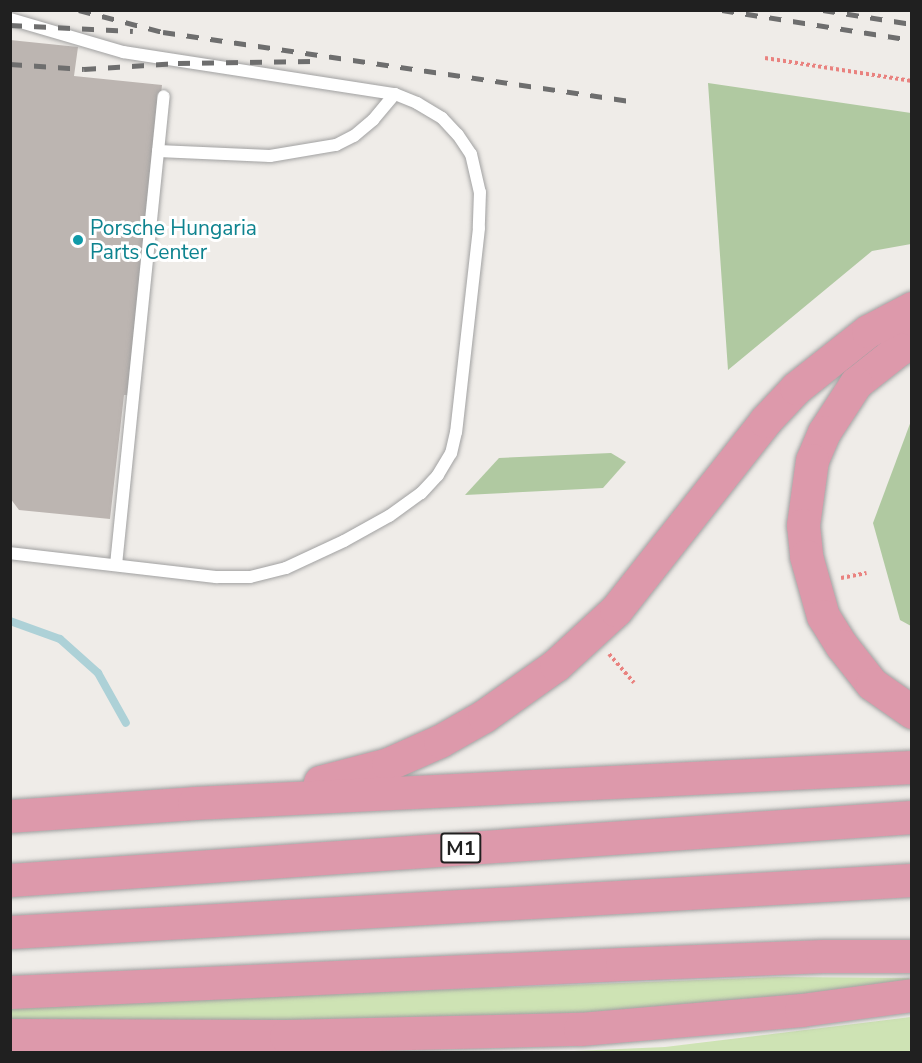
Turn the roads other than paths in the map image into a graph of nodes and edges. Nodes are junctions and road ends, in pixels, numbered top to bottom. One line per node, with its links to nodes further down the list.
1 (10, 19): 2 (lane)
2 (394, 94): 4 (lane); 8 (lane)
3 (164, 96): 4 (lane)
4 (158, 152): 8 (lane)
5 (912, 308): 11 (highway)
6 (912, 343): 9 (highway)
7 (10, 553): 8 (lane)
8 (116, 565)
9 (912, 712)
10 (912, 767): 11 (highway)
11 (194, 803): 12 (highway)
12 (10, 816)
13 (912, 818): 14 (highway, M1)
14 (10, 880)
15 (912, 880): 16 (highway)
16 (10, 932)
17 (912, 956): 18 (highway)
18 (10, 992)
19 (912, 995): 21 (highway)
20 (10, 1035): 21 (highway)
21 (286, 1036): 22 (highway)
22 (409, 1053)

